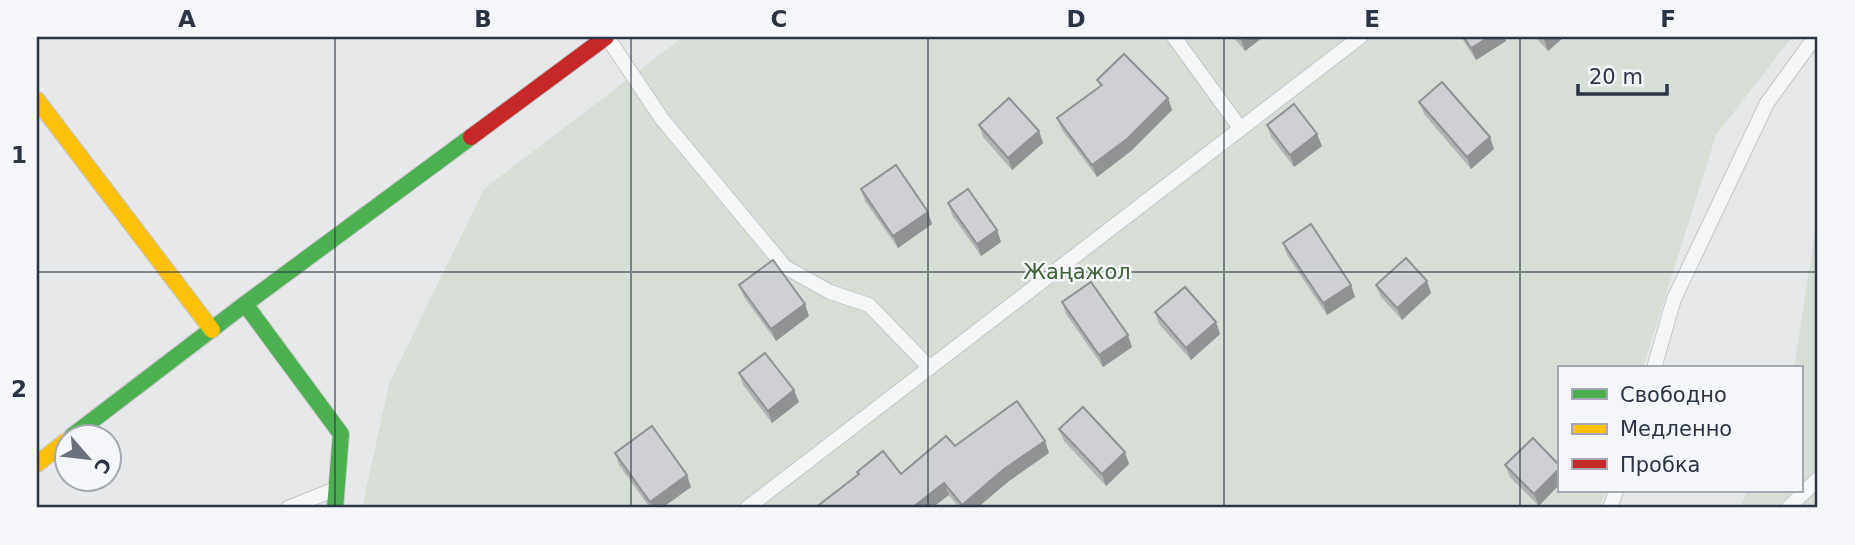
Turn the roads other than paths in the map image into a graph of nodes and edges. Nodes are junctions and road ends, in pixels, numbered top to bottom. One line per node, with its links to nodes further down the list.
1 (606, 37): 7 (street); 10 (lane)
2 (1174, 37): 6 (lane)
3 (1360, 37): 6 (lane)
4 (1815, 37): 9 (lane)
5 (37, 100): 8 (street)
6 (1240, 128): 10 (lane)
7 (245, 304): 8 (street); 15 (street)
8 (212, 330): 11 (street)
9 (1655, 366)
10 (930, 368): 18 (lane)
11 (90, 422)
12 (52, 452): 13 (street)
13 (37, 464)
14 (1818, 479): 19 (lane)
15 (337, 488): 16 (lane); 17 (street)
16 (288, 508)
17 (335, 508)
18 (747, 508)
19 (1788, 508)

